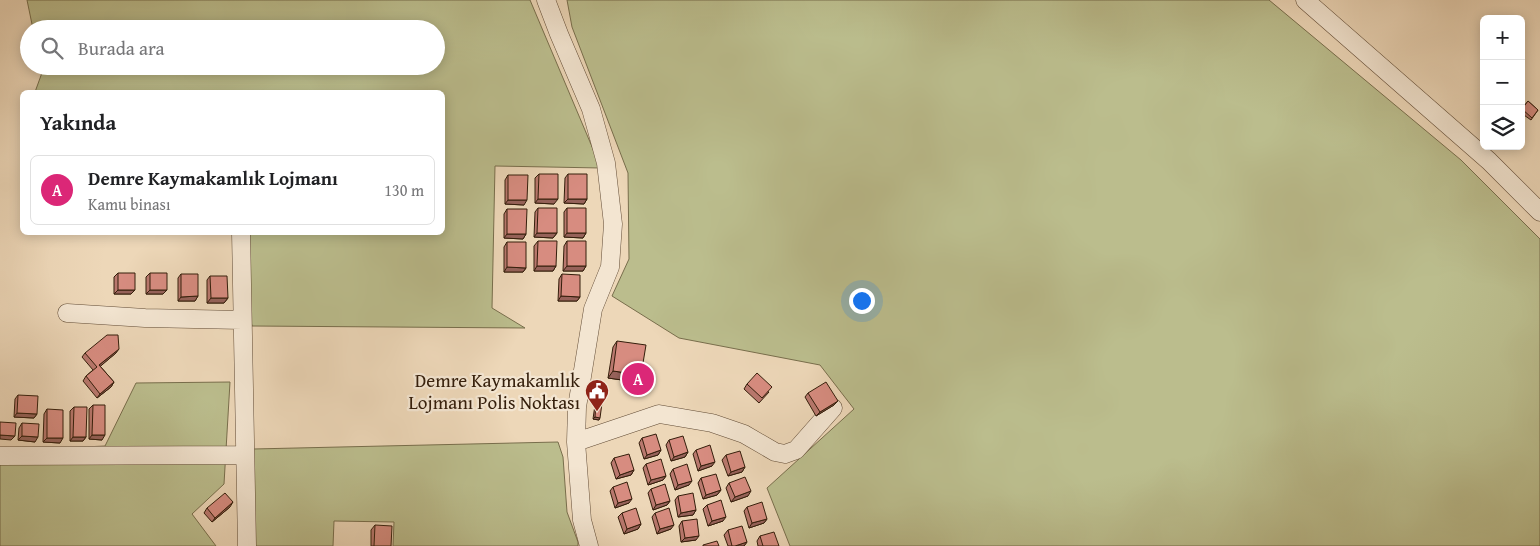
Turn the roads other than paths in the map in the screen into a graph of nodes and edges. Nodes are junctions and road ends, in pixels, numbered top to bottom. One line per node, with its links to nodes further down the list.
1 (546, 0): 8 (street)
2 (1305, 0): 3 (street)
3 (1540, 212)
4 (241, 235): 6 (street)
5 (67, 313): 6 (street)
6 (242, 320): 9 (street)
7 (833, 408): 8 (street)
8 (576, 442): 12 (street)
9 (244, 455): 10 (street); 11 (street)
10 (0, 456)
11 (248, 546)
12 (589, 546)

